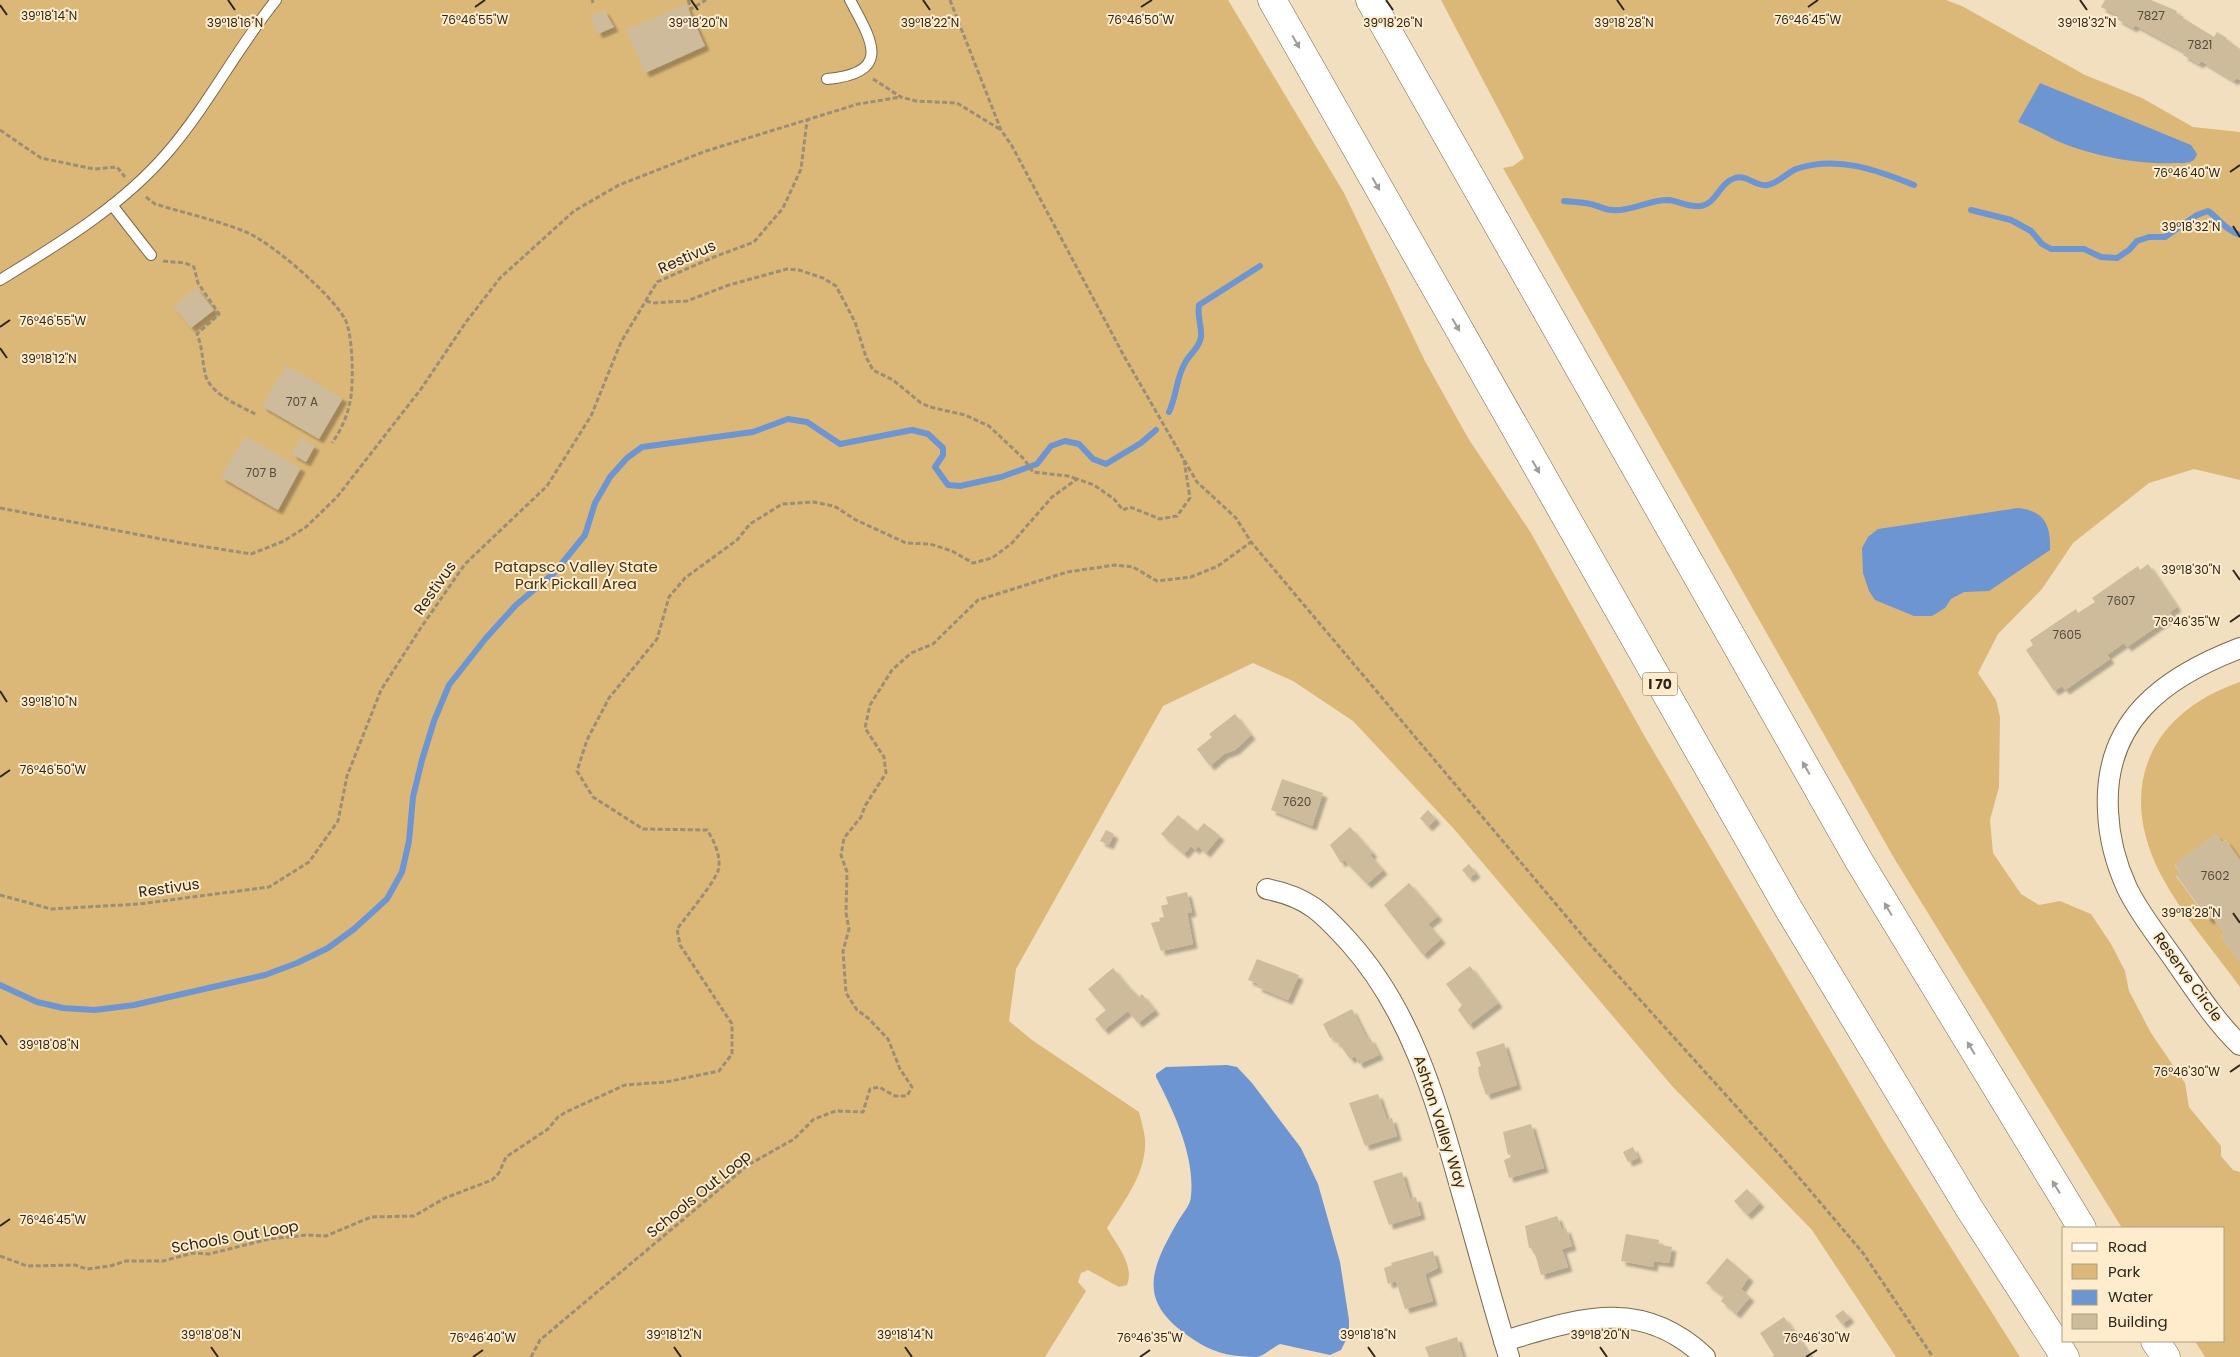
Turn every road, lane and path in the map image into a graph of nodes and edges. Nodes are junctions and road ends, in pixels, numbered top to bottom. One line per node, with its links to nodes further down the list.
1 (276, 0): 14 (lane)
2 (688, 0): 3 (path)
3 (706, 0)
4 (850, 0): 8 (lane)
5 (950, 0): 13 (path)
6 (1272, 0): 36 (highway, I 70, one-way to 36)
7 (1370, 0): 29 (highway, one-way to 7)
8 (860, 71): 9 (lane); 10 (path)
9 (828, 79)
10 (901, 97): 11 (path); 13 (path)
11 (808, 121): 18 (path, Restivus); 23 (path)
12 (0, 130): 14 (path)
13 (1001, 130): 21 (path)
14 (134, 186): 15 (lane); 20 (path)
15 (112, 205): 16 (lane); 17 (lane)
16 (151, 255): 19 (path)
17 (0, 280)
18 (646, 301): 22 (path); 27 (path, Restivus)
19 (257, 415)
20 (332, 443)
21 (1184, 460): 22 (path); 24 (path)
22 (1077, 479): 30 (path, Schools Out Loop)
23 (0, 508)
24 (1251, 542): 33 (path, Schools Out Loop); 35 (path)
25 (2240, 648): 28 (street, Reserve Circle)
26 (1267, 889): 32 (street, Ashton Valley Way)
27 (0, 895)
28 (2240, 1045)
29 (2081, 1227)
30 (0, 1256)
31 (2156, 1342): 37 (highway)
32 (1506, 1349): 34 (street)
33 (531, 1357)
34 (1705, 1357)
35 (1934, 1357)
36 (2064, 1357)
37 (2166, 1357)

